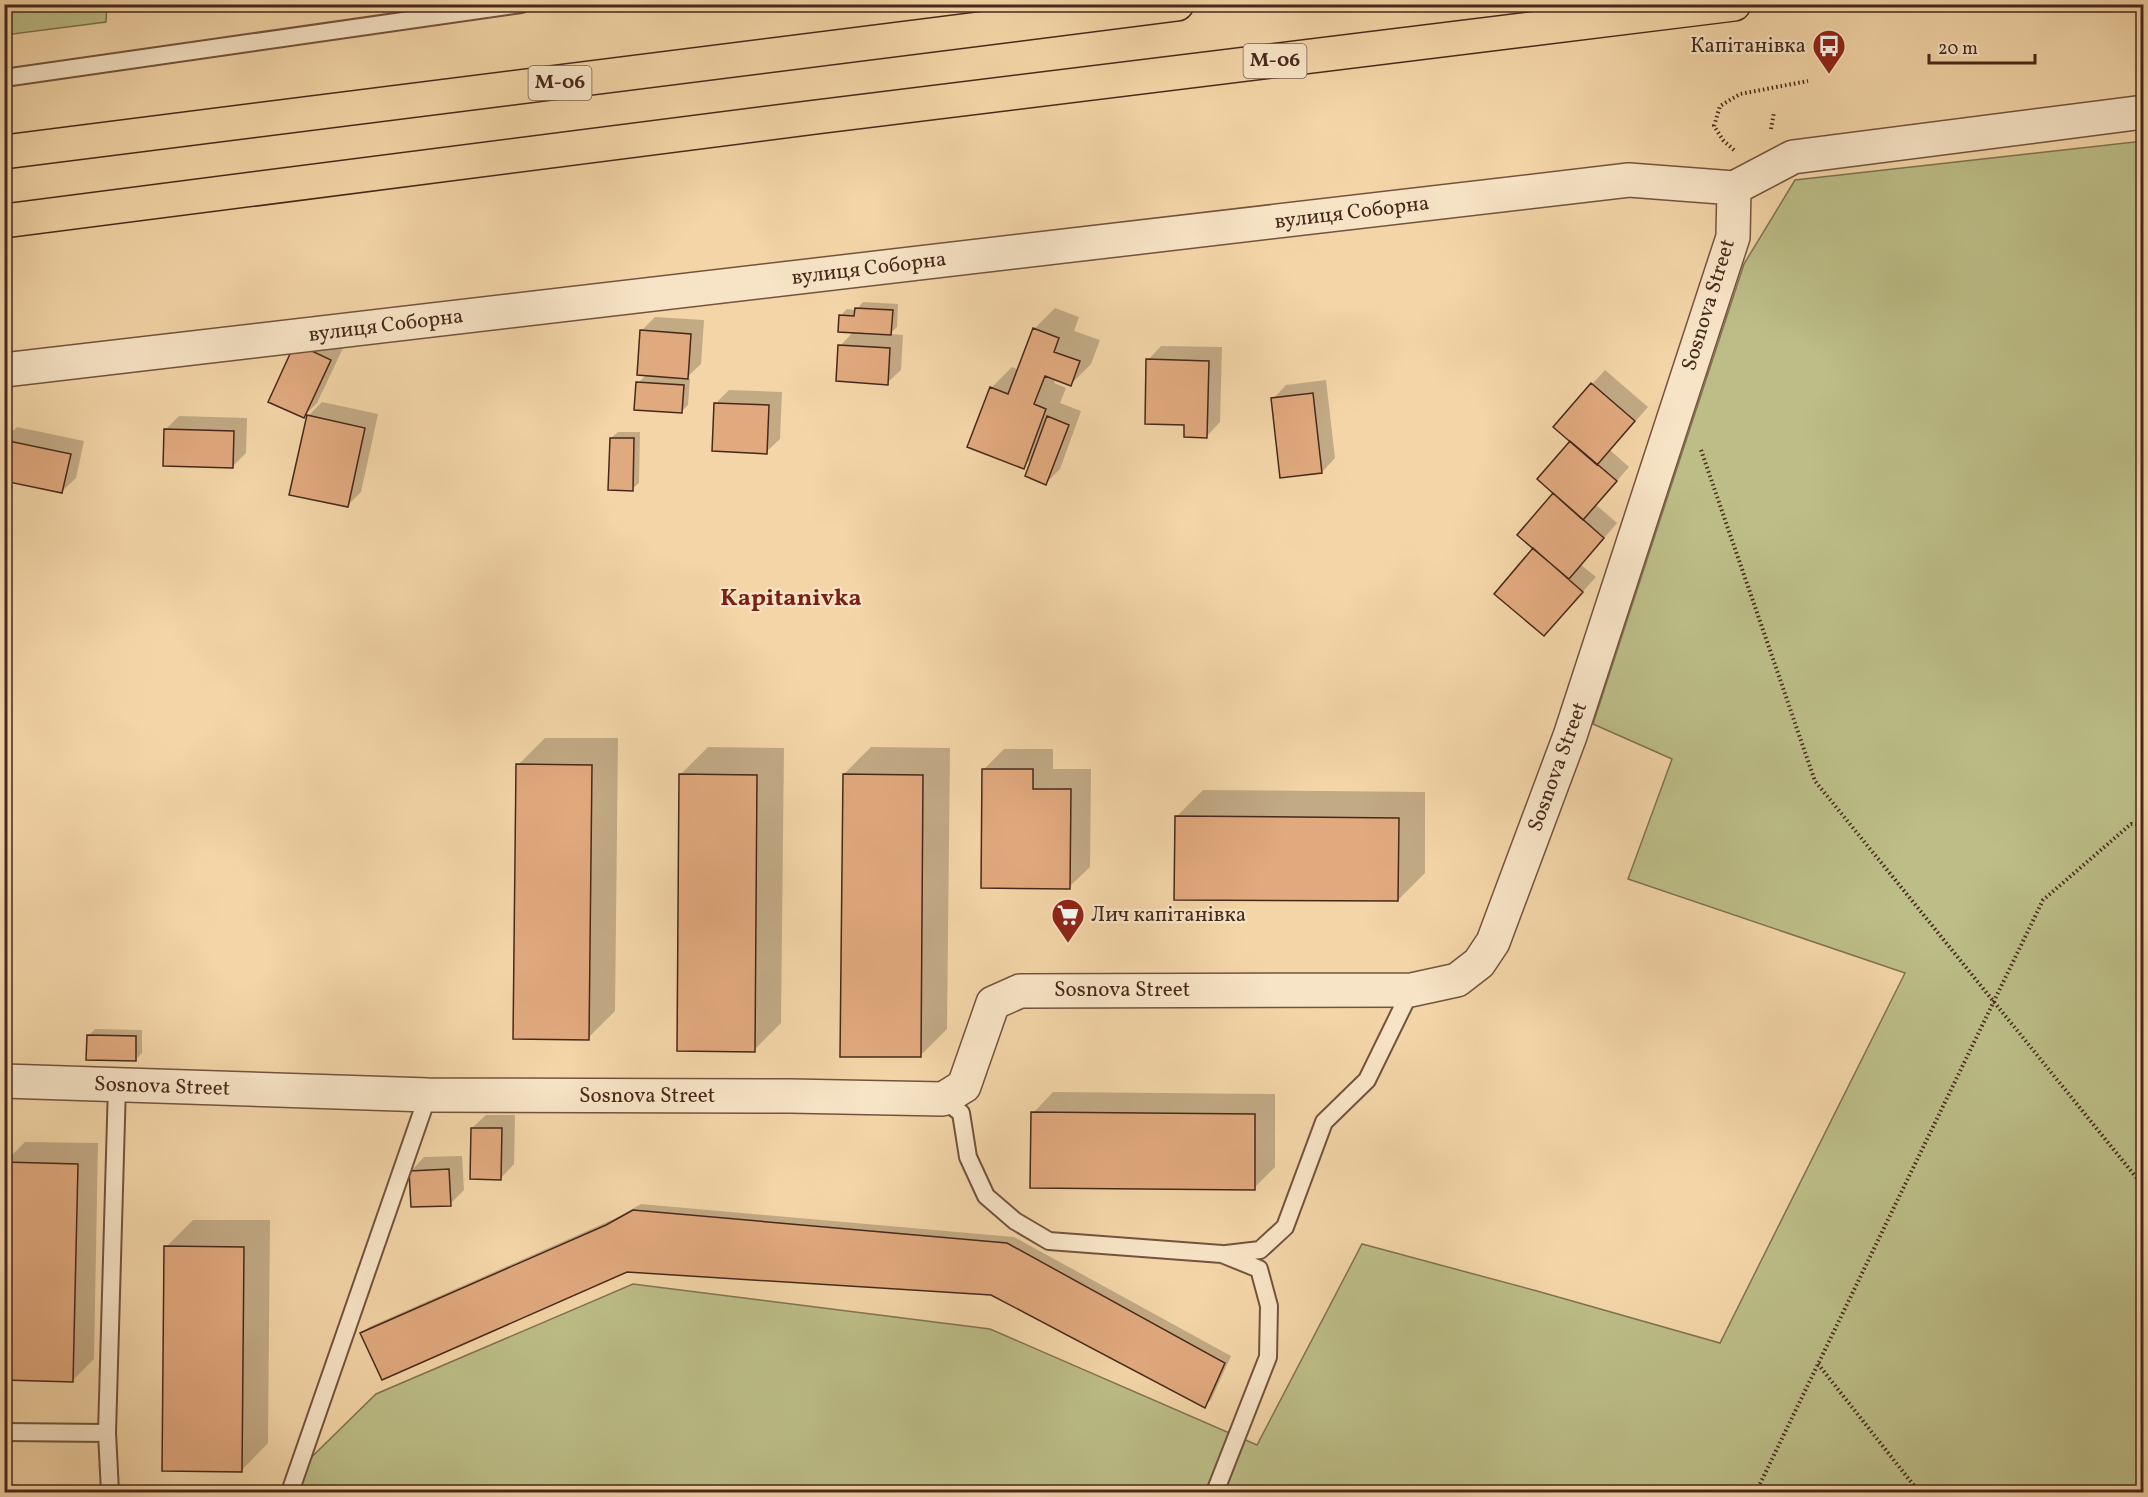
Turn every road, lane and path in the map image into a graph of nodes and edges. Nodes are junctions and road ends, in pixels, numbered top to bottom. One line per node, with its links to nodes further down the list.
1 (521, 4): 5 (lane)
2 (1177, 4): 4 (highway, М-06)
3 (1734, 4): 13 (highway, М-06)
4 (1115, 8): 11 (highway, М-06)
5 (4, 78)
6 (1808, 81): 10 (path)
7 (1773, 112): 9 (path)
8 (2144, 112): 12 (street)
9 (1770, 138)
10 (1744, 150)
11 (4, 152)
12 (1734, 188): 14 (street, вулиця Соборна); 17 (street, Sosnova Street)
13 (4, 221)
14 (4, 370)
15 (1700, 450): 18 (path)
16 (2144, 825): 18 (path)
17 (1411, 990): 22 (street, Sosnova Street); 24 (lane)
18 (1993, 1002): 23 (path); 25 (path)
19 (4, 1081): 20 (street, Sosnova Street)
20 (117, 1085): 21 (street, Sosnova Street); 27 (lane)
21 (428, 1095): 22 (street, Sosnova Street); 29 (lane)
22 (943, 1099): 24 (lane)
23 (2144, 1187)
24 (1222, 1254): 30 (lane)
25 (1818, 1364): 31 (path); 32 (path)
26 (4, 1432): 27 (lane)
27 (107, 1433): 28 (lane)
28 (110, 1492)
29 (290, 1492)
30 (1215, 1492)
31 (1756, 1492)
32 (1918, 1492)

